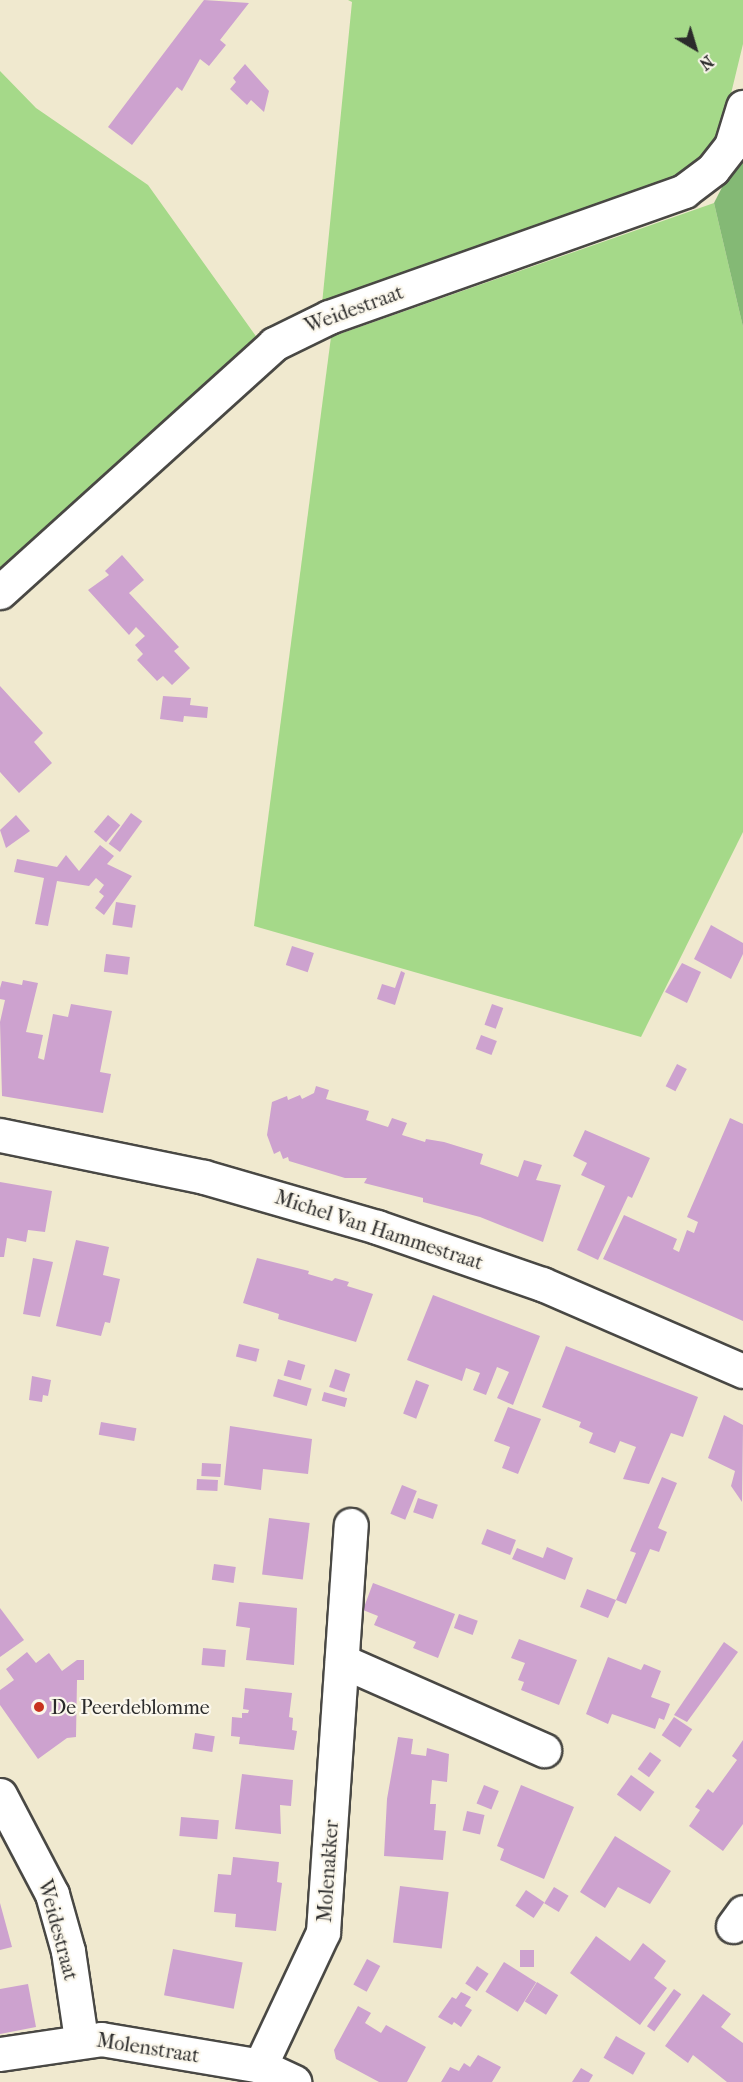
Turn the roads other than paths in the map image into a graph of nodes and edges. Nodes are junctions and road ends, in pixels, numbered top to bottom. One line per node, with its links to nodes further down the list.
1 (743, 107): 2 (street, Weidestraat)
2 (0, 592)
3 (0, 1135): 4 (street, Michel Van Hammestraat)
4 (743, 1371)
5 (351, 1525): 6 (street, Molenakker)
6 (342, 1661): 7 (street); 11 (street, Molenakker)
7 (544, 1750)
8 (0, 1795): 9 (street, Weidestraat)
9 (81, 2039): 10 (street, Molenstraat); 11 (street, Molenstraat)
10 (0, 2054)
11 (260, 2066): 12 (street, Molenstraat)
12 (294, 2082)

